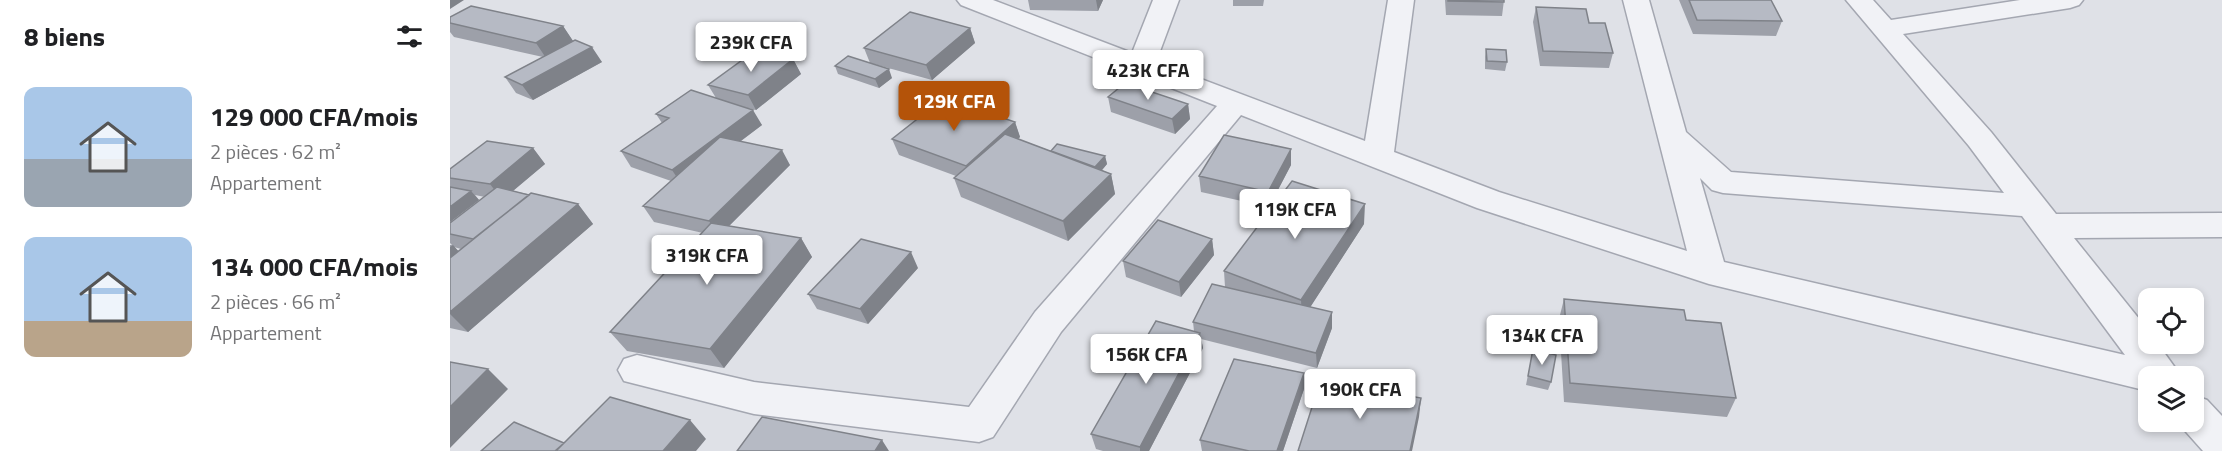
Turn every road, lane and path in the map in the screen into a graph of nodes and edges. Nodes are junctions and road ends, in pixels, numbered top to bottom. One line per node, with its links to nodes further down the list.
1 (970, 0): 8 (street)
2 (1166, 0): 8 (street)
3 (1401, 0): 11 (street)
4 (1636, 0): 10 (street)
5 (1859, 0): 7 (street)
6 (2070, 0): 7 (street)
7 (1883, 29): 12 (street)
8 (1141, 66): 9 (street)
9 (1236, 102): 11 (street); 16 (street)
10 (1673, 136): 12 (street); 14 (street)
11 (1378, 157): 14 (street)
12 (2040, 216): 13 (street); 15 (street)
13 (2222, 225)
14 (1710, 271): 17 (street)
15 (2154, 366)
16 (637, 370)
17 (2138, 373)
18 (2204, 424): 19 (street)
19 (2222, 444)

